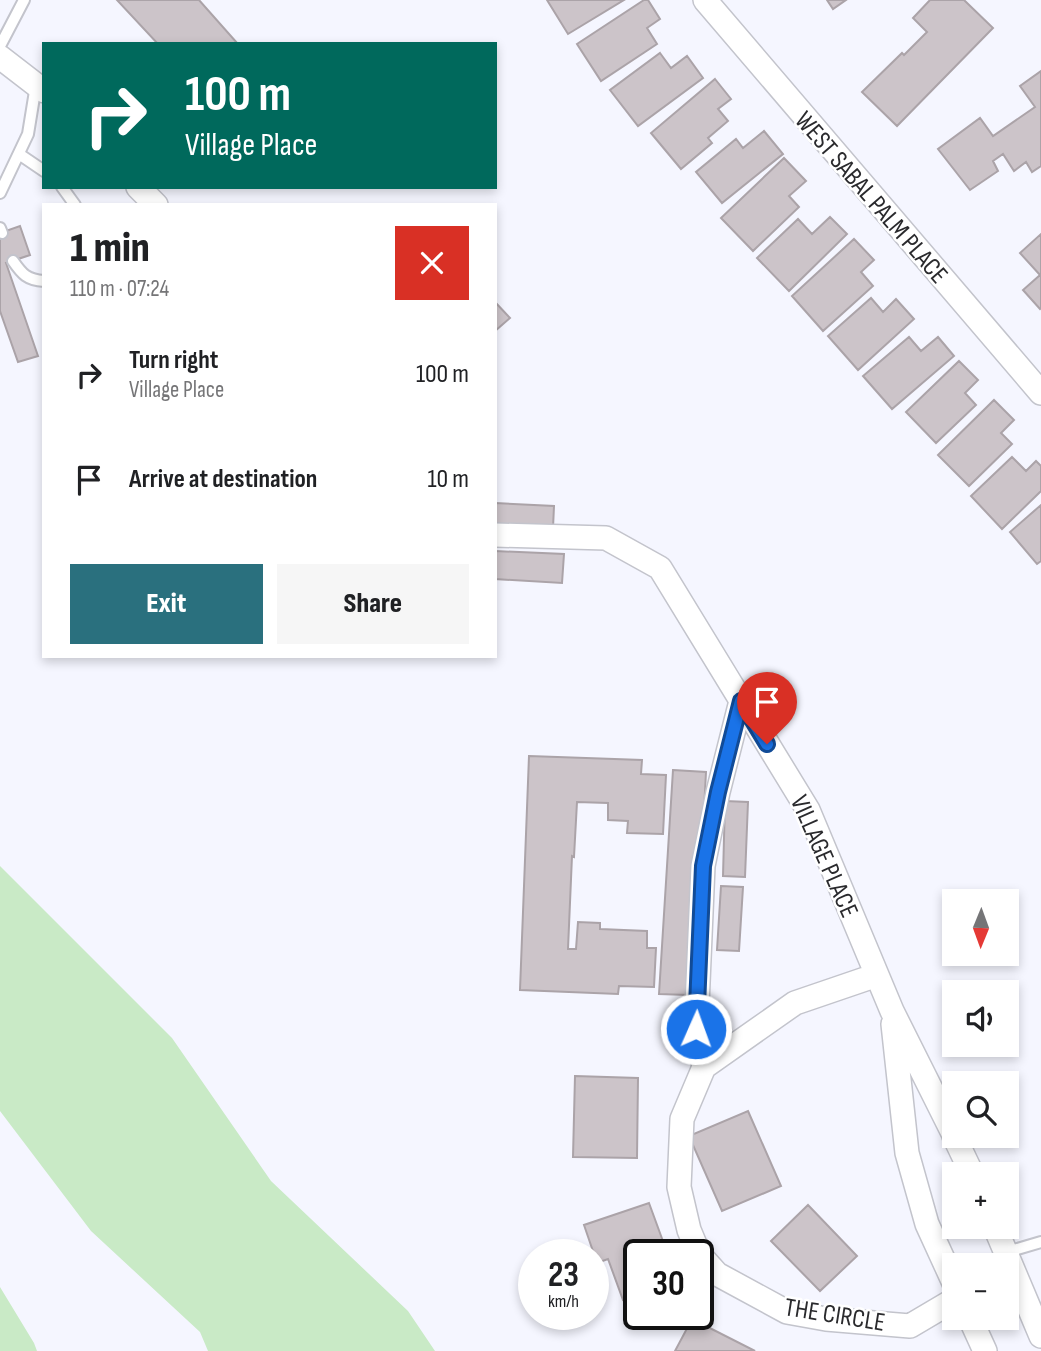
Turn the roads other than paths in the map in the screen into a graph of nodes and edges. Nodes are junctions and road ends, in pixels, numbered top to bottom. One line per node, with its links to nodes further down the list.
1 (24, 0): 3 (lane)
2 (705, 0): 13 (street, WEST SABAL PALM PLACE)
3 (0, 46)
4 (0, 57): 5 (street)
5 (40, 88): 6 (lane)
6 (19, 155): 7 (lane); 9 (lane)
7 (42, 171)
8 (140, 189): 10 (street)
9 (0, 193)
10 (154, 203)
11 (13, 261): 12 (lane)
12 (42, 281)
13 (1041, 393)
14 (497, 535): 15 (street, VILLAGE PLACE)
15 (741, 701): 16 (street, VILLAGE PLACE); 18 (street)
16 (877, 975): 17 (street, VILLAGE PLACE); 18 (street)
17 (892, 1011): 19 (street, VILLAGE PLACE); 23 (street, VILLAGE PLACE)
18 (704, 1067): 25 (street, THE CIRCLE)
19 (942, 1112)
20 (1001, 1239): 22 (street)
21 (1041, 1242): 22 (lane)
22 (1007, 1252)
23 (942, 1257)
24 (1019, 1291): 27 (street)
25 (942, 1307)
26 (975, 1330): 28 (street)
27 (1041, 1336)
28 (985, 1351)

